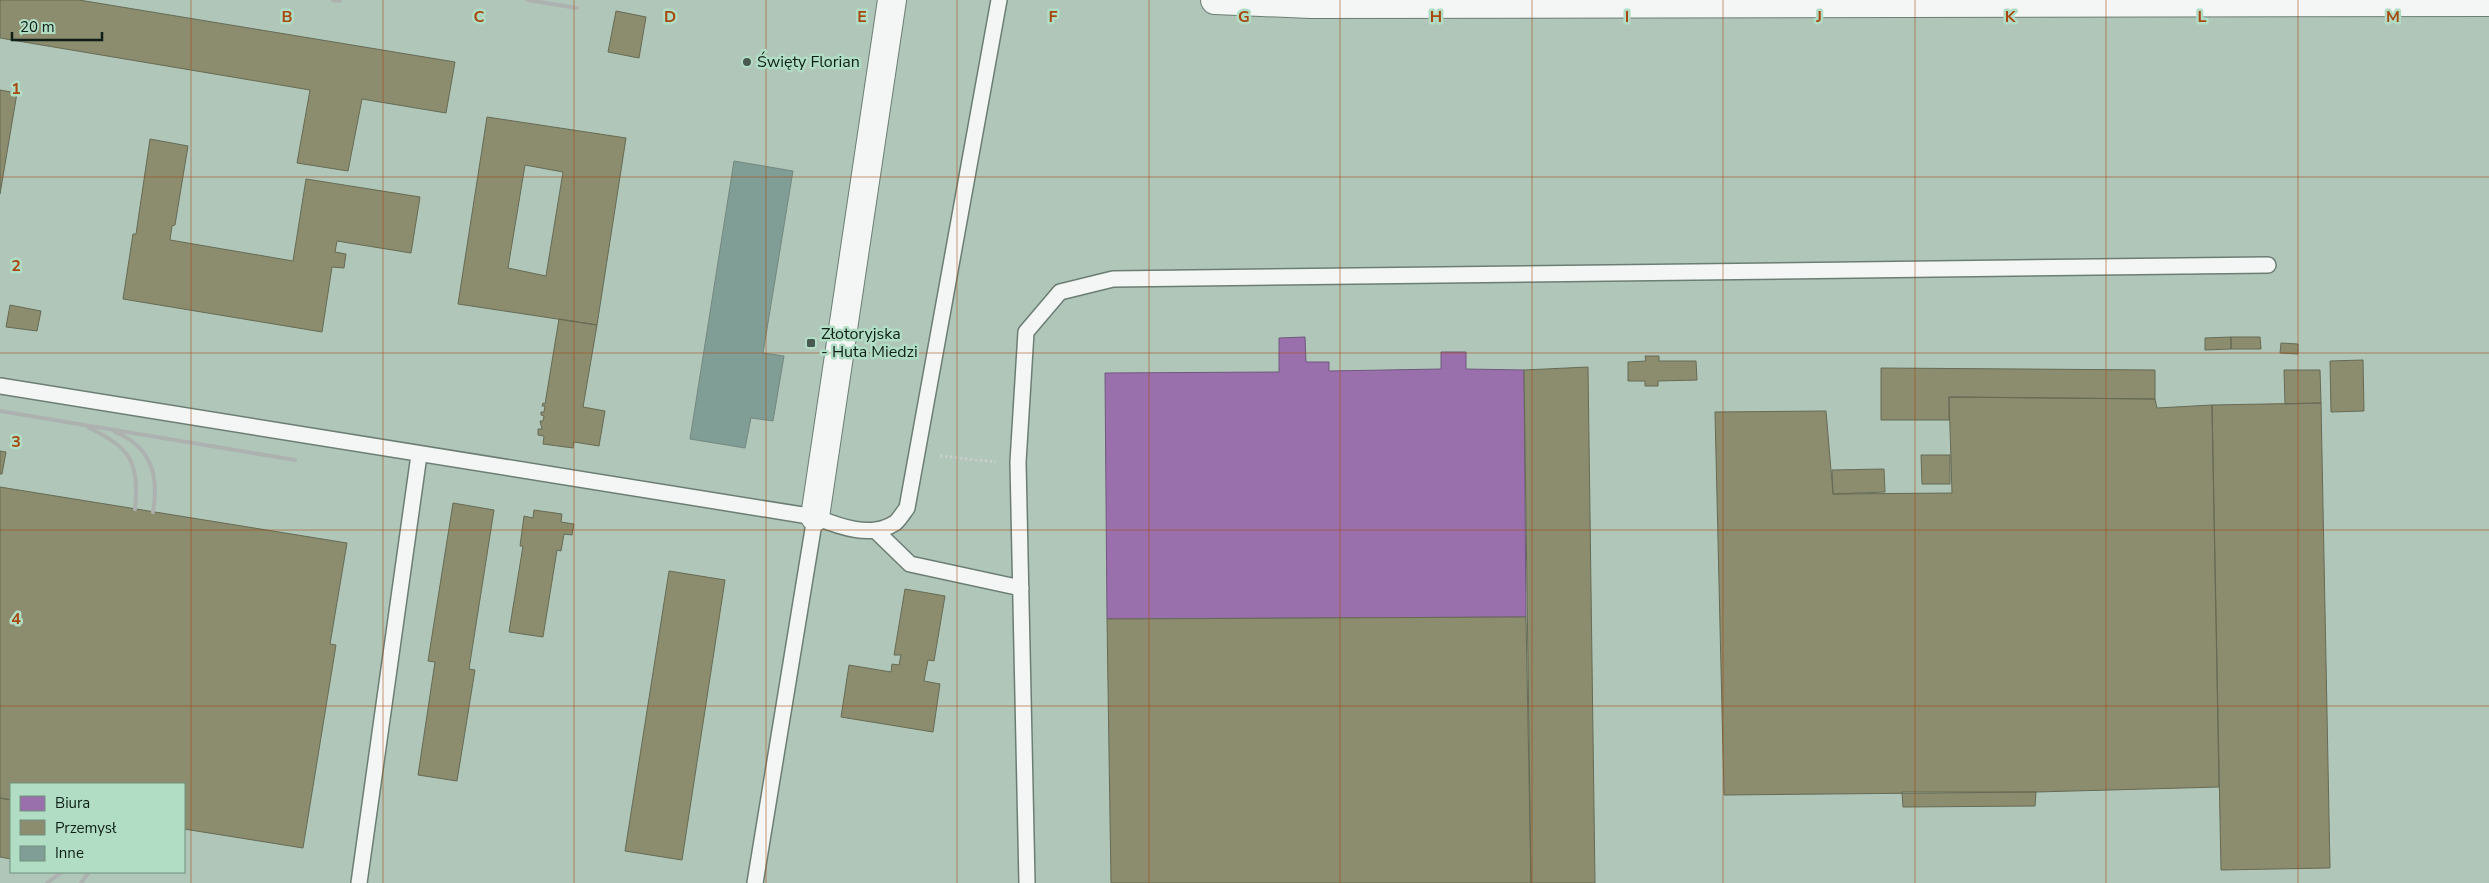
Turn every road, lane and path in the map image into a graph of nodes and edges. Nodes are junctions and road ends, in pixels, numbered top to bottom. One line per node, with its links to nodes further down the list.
1 (892, 0): 11 (main road)
2 (1000, 0): 12 (lane)
3 (1215, 0): 4 (main road)
4 (1311, 2): 5 (main road)
5 (2489, 2)
6 (2268, 265): 13 (lane)
7 (0, 386): 8 (lane)
8 (419, 455): 11 (lane); 14 (lane)
9 (934, 455): 10 (path)
10 (1002, 462)
11 (815, 517): 12 (lane); 15 (lane)
12 (875, 530): 13 (lane)
13 (1021, 588): 16 (lane)
14 (361, 883)
15 (755, 883)
16 (1027, 883)

